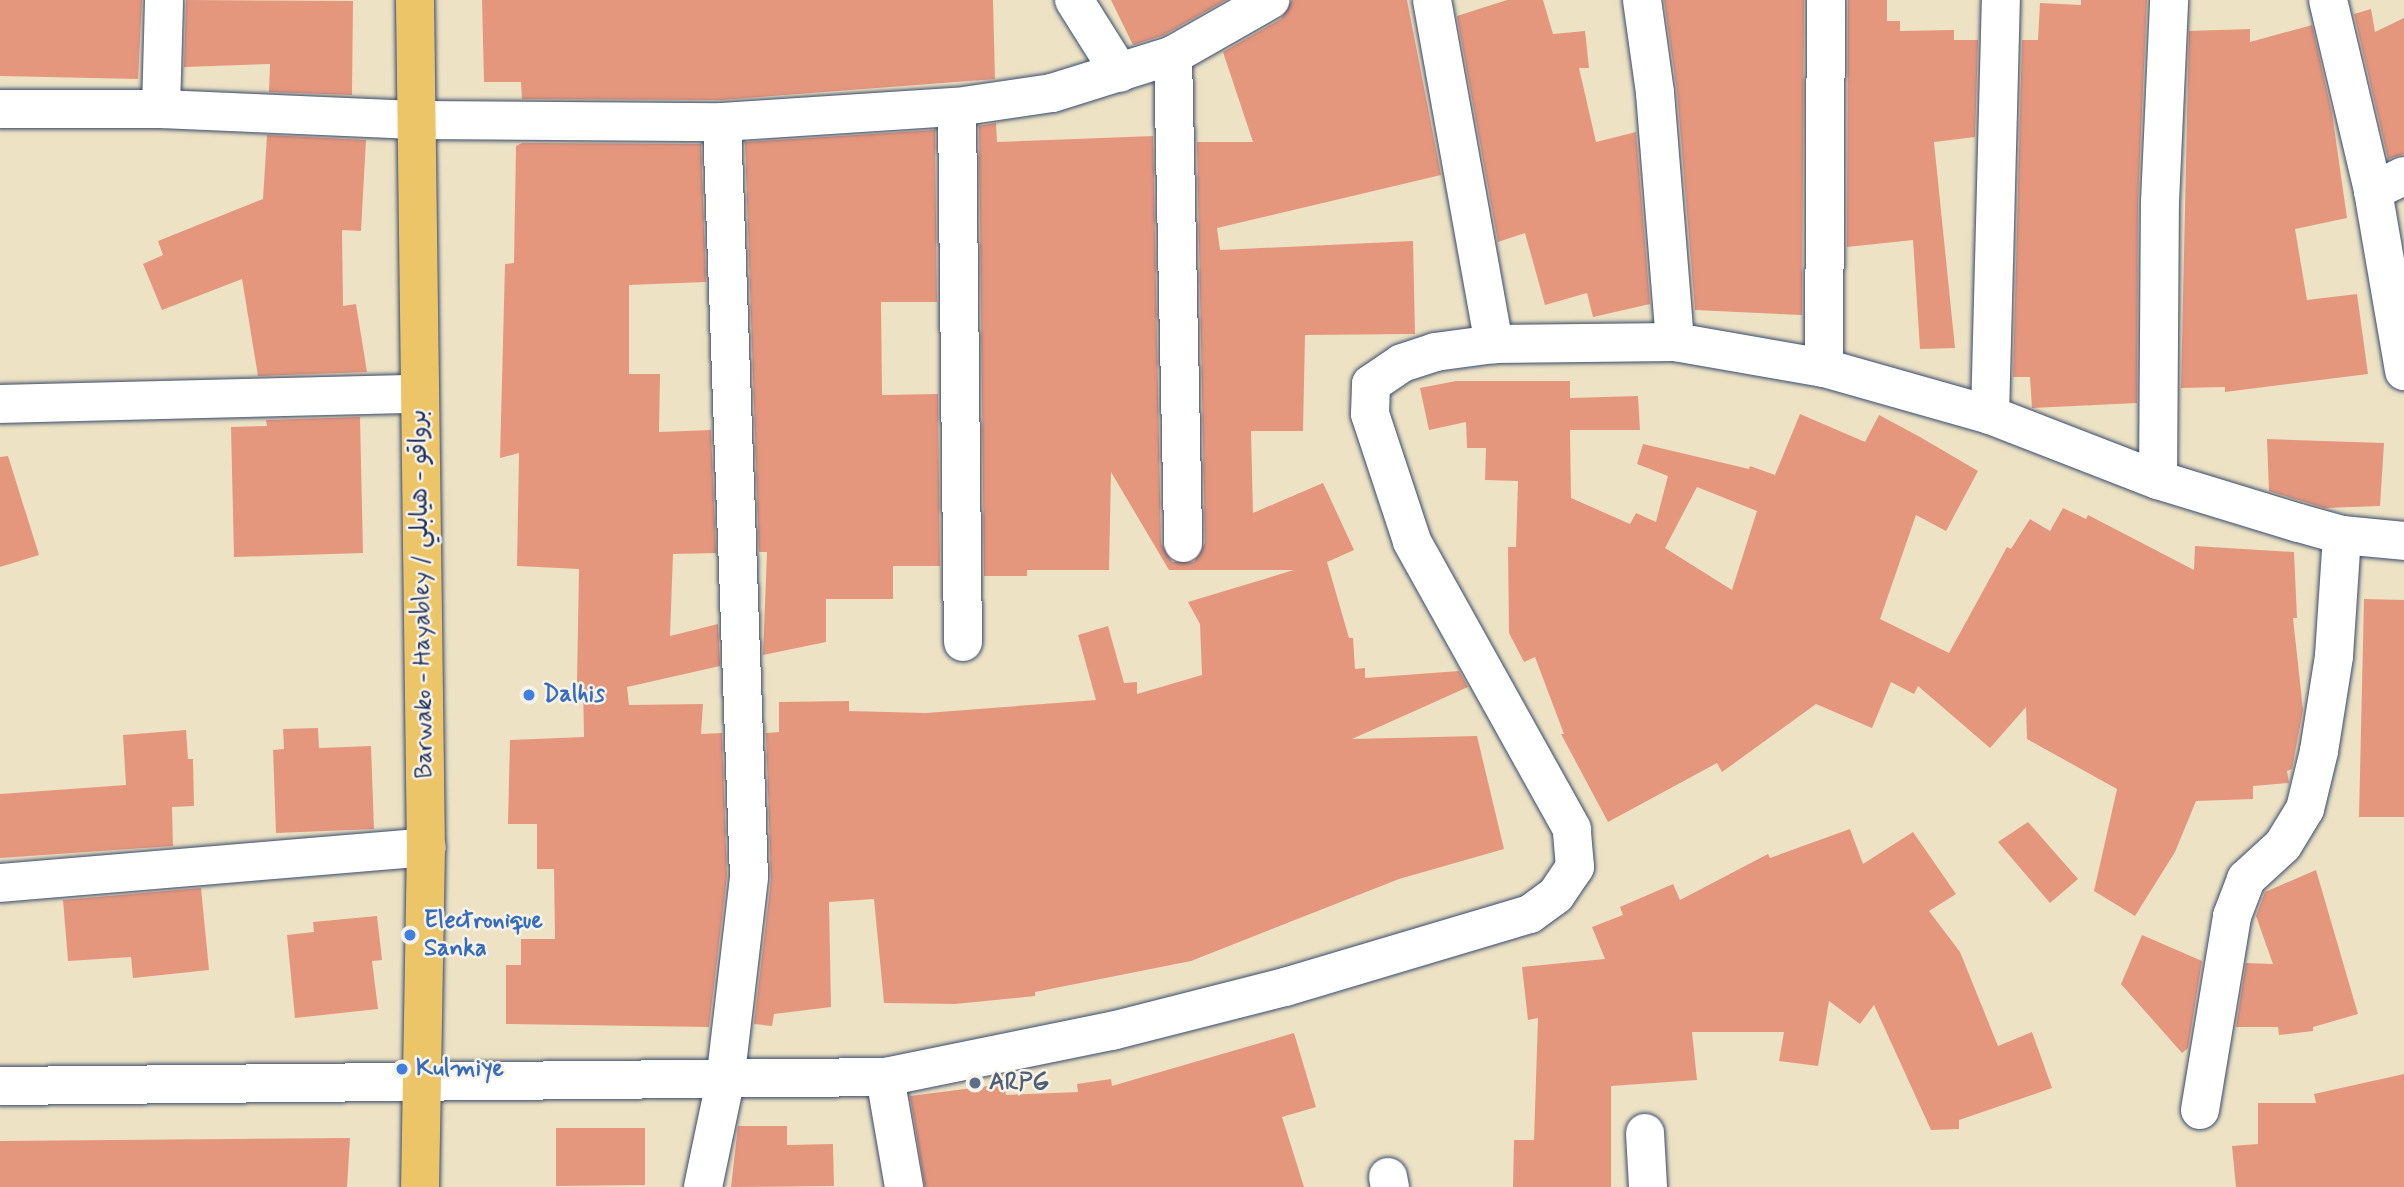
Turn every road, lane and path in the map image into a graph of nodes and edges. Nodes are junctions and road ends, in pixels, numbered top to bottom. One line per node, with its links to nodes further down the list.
1 (164, 0): 15 (street)
2 (415, 0): 16 (main road, Barwako - Hayabley / برواقو - هيابلي)
3 (1074, 0): 12 (street)
4 (1270, 0): 11 (street)
5 (1432, 0): 20 (street)
6 (1642, 0): 19 (street)
7 (1826, 0): 21 (street)
8 (2001, 0): 25 (street)
9 (2169, 0): 26 (street)
10 (2328, 0): 18 (street)
11 (1173, 55): 12 (street); 29 (street)
12 (1120, 73): 13 (street)
13 (957, 107): 17 (street); 30 (street)
14 (0, 109): 15 (street)
15 (161, 109): 16 (street)
16 (415, 120): 17 (street); 23 (main road, Barwako - Hayabley / برواقو - هيابلي)
17 (722, 122): 35 (street)
18 (2388, 183): 22 (street)
19 (1675, 342): 20 (street); 21 (street)
20 (1494, 344): 33 (street)
21 (1824, 368): 25 (street)
22 (2404, 371)
23 (419, 394): 24 (street); 31 (main road, Barwako - Hayabley / برواقو - هيابلي)
24 (0, 404)
25 (1990, 415): 26 (street)
26 (2158, 480): 27 (street)
27 (2342, 535): 28 (street); 37 (street)
28 (2404, 541)
29 (1183, 542)
30 (963, 642)
31 (426, 847): 32 (street); 34 (main road, Barwako - Hayabley / برواقو - هيابلي)
32 (0, 883)
33 (885, 1077): 35 (street); 41 (street)
34 (422, 1081): 35 (street); 36 (street); 39 (main road, Barwako - Hayabley / برواقو - هيابلي)
35 (725, 1082): 40 (street)
36 (0, 1086)
37 (2200, 1110)
38 (1645, 1133): 42 (street)
39 (420, 1187)
40 (703, 1187)
41 (904, 1187)
42 (1648, 1187)

